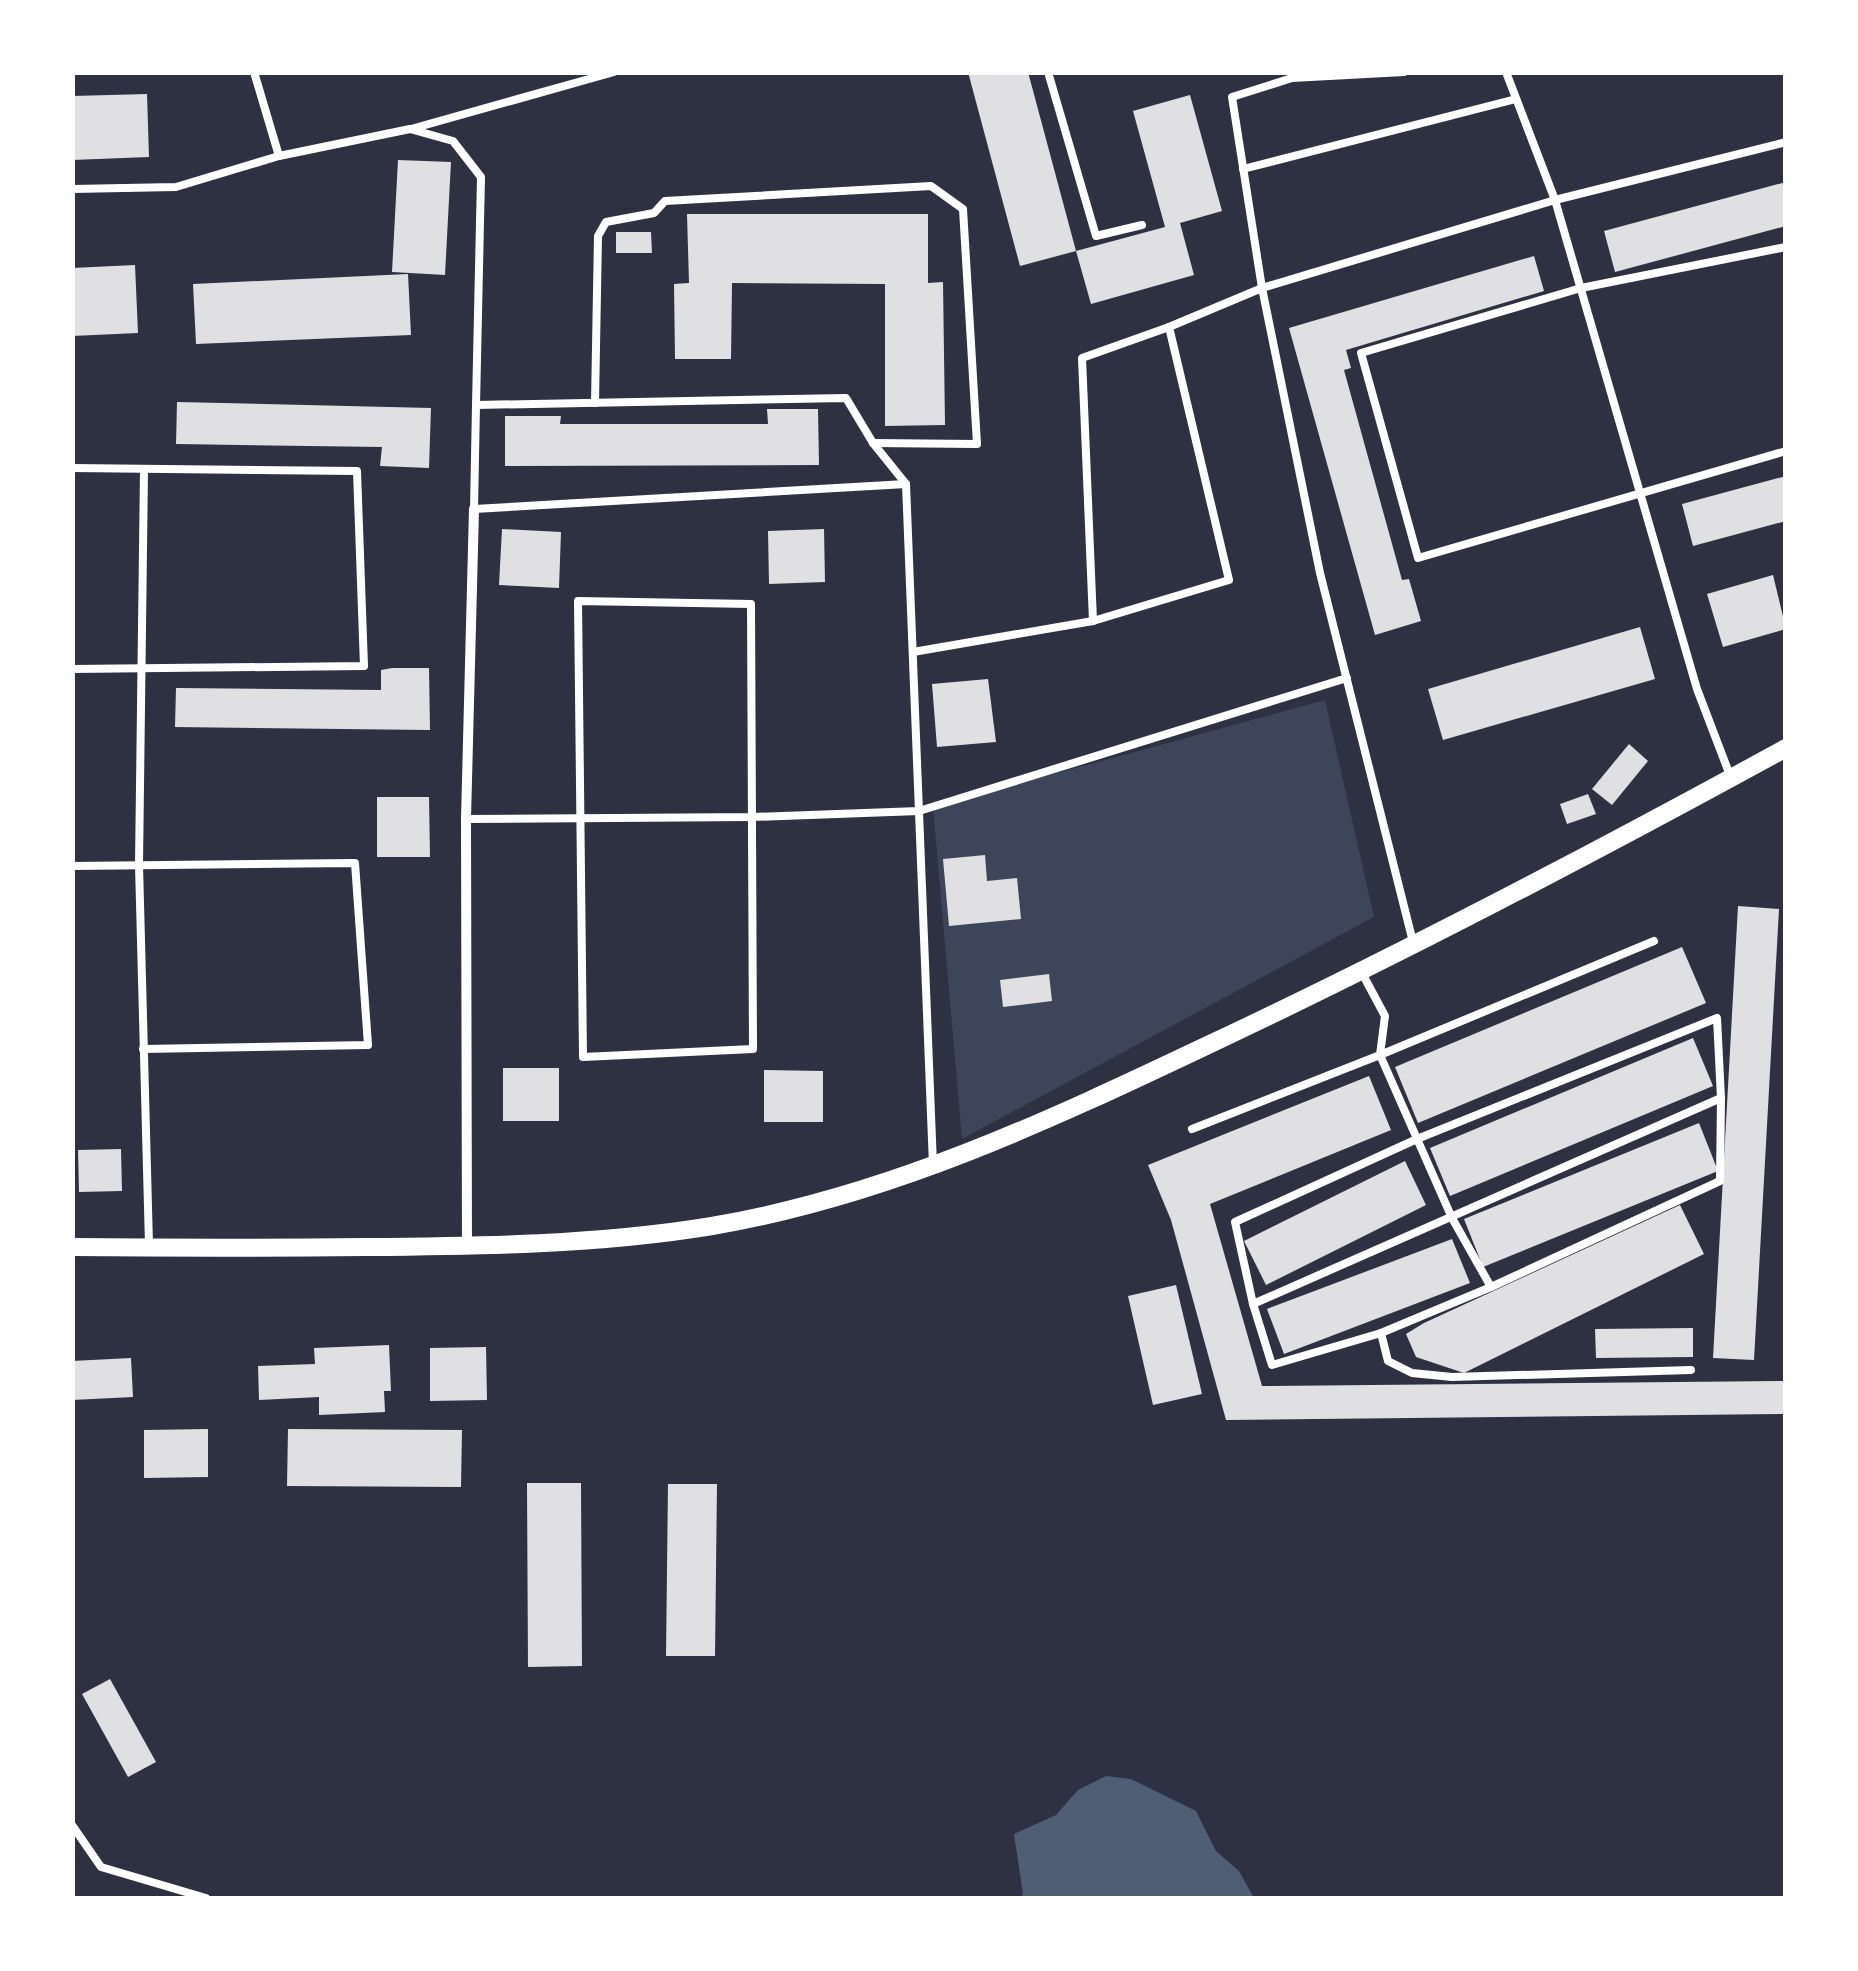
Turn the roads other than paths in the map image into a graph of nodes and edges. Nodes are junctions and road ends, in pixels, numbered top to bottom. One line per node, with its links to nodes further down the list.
1 (254, 72): 10 (lane)
2 (614, 72): 8 (lane)
3 (1048, 72): 14 (lane)
4 (1404, 72): 6 (lane)
5 (1506, 72): 7 (lane)
6 (1291, 75): 11 (lane)
7 (1516, 99): 11 (lane); 13 (lane)
8 (410, 129): 10 (lane); 20 (lane)
9 (1786, 142): 13 (lane)
10 (279, 156): 12 (lane)
11 (1243, 169): 16 (lane)
12 (72, 188)
13 (1556, 200): 16 (lane); 17 (lane)
14 (1142, 225)
15 (1786, 247): 17 (lane)
16 (1262, 288): 18 (lane); 32 (lane)
17 (1581, 288): 26 (lane); 26 (lane)
18 (1169, 327): 28 (lane); 28 (lane)
19 (596, 403): 20 (lane); 21 (lane); 21 (lane)
20 (476, 405): 27 (lane)
21 (872, 444): 25 (lane)
22 (1786, 451): 26 (lane)
23 (72, 468): 24 (lane)
24 (144, 470): 31 (lane); 31 (lane)
25 (906, 484): 27 (lane); 29 (lane)
26 (1641, 494): 34 (lane)
27 (474, 509): 37 (street)
28 (1093, 621): 29 (lane)
29 (914, 652): 35 (lane)
30 (72, 670): 31 (lane)
31 (142, 670): 40 (lane)
32 (1346, 678): 35 (lane); 42 (lane)
33 (1786, 748): 34 (street)
34 (1731, 778): 42 (street)
35 (919, 811): 36 (lane); 49 (lane)
36 (753, 817): 38 (lane); 38 (lane); 38 (lane)
37 (466, 818): 38 (lane); 51 (street)
38 (579, 818)
39 (72, 866): 40 (lane)
40 (139, 866): 44 (lane); 44 (lane)
41 (1654, 940): 45 (lane)
42 (1414, 946): 43 (street)
43 (1362, 973): 45 (lane); 49 (street)
44 (143, 1049): 53 (lane)
45 (1380, 1055): 47 (lane); 48 (lane)
46 (1721, 1098): 48 (lane); 50 (lane); 54 (lane)
47 (1192, 1129)
48 (1417, 1139): 50 (lane); 55 (lane)
49 (933, 1168): 51 (street)
50 (1452, 1218): 54 (lane); 55 (lane)
51 (467, 1246): 53 (street)
52 (72, 1248): 53 (street)
53 (150, 1248)
54 (1491, 1287): 56 (lane)
55 (1252, 1304): 56 (lane)
56 (1381, 1333): 57 (lane)
57 (1692, 1370)
58 (72, 1825): 59 (lane)
59 (206, 1898)

